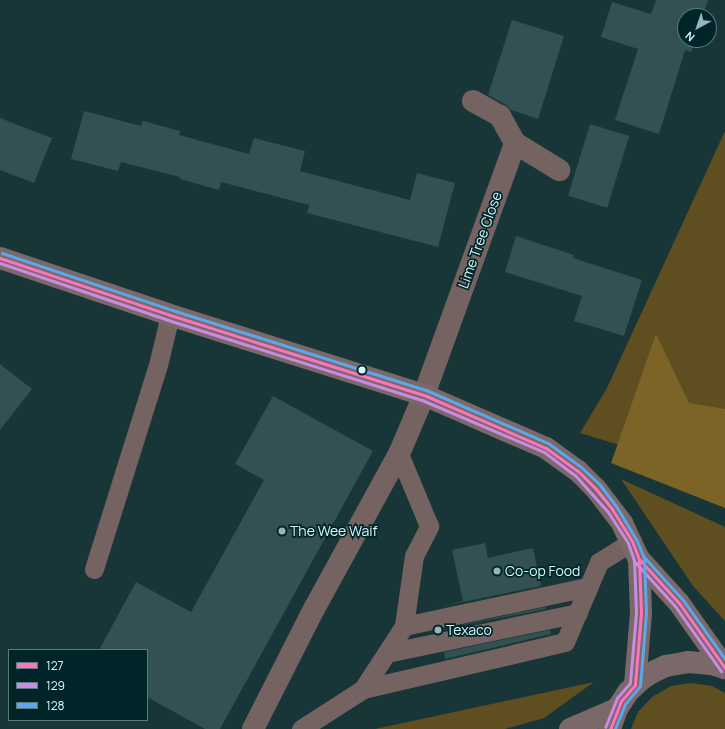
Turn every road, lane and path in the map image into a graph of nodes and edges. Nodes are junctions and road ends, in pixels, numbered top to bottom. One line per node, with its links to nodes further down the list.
1 (473, 101): 2 (street)
2 (515, 143): 3 (street); 6 (street, Lime Tree Close)
3 (558, 170)
4 (0, 258): 5 (main road)
5 (170, 315): 6 (main road); 9 (lane)
6 (424, 395): 7 (street, Lime Tree Close); 8 (main road)
7 (398, 454): 12 (lane); 18 (street, Lime Tree Close)
8 (636, 550): 10 (lane); 14 (main road); 15 (main road)
9 (94, 569)
10 (588, 587): 11 (lane); 12 (lane)
11 (578, 613): 13 (lane); 16 (lane)
12 (404, 626): 13 (lane)
13 (387, 654): 16 (lane)
14 (725, 668): 15 (main road)
15 (635, 685): 17 (main road)
16 (363, 689): 19 (lane)
17 (614, 719): 20 (main road)
18 (253, 729)
19 (301, 729)
20 (570, 729)

